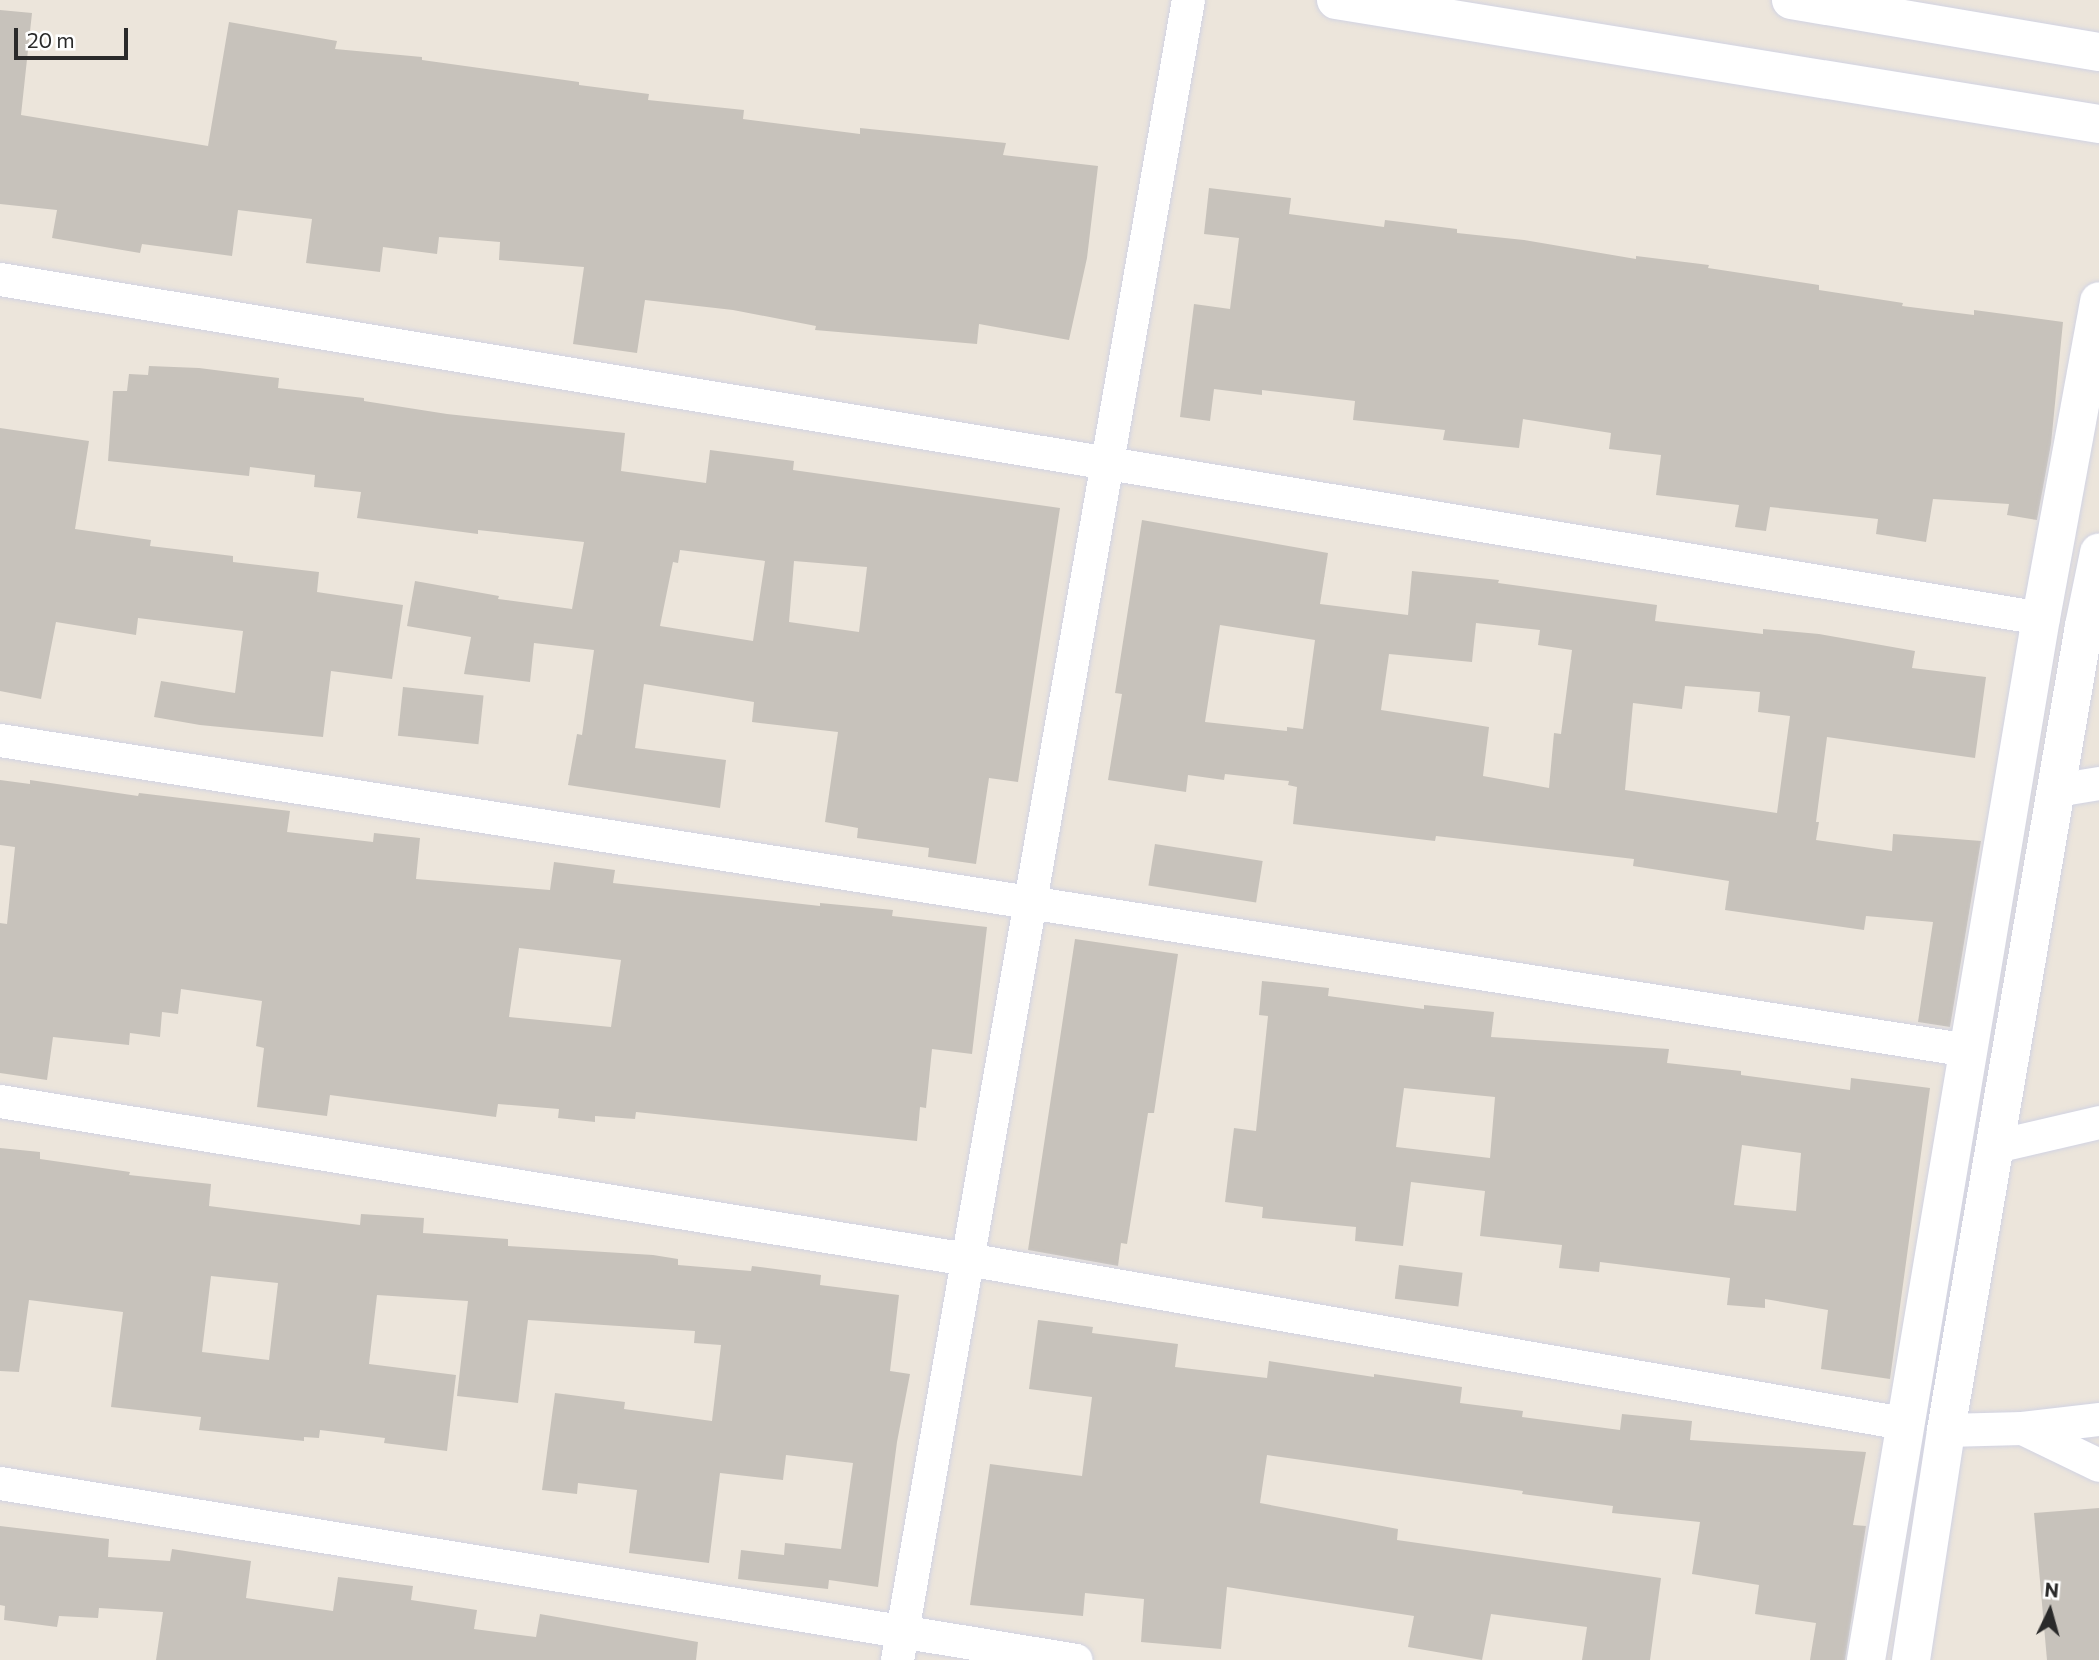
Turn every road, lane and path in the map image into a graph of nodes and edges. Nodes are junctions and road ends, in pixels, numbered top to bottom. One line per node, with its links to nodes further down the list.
1 (1188, 0): 8 (street)
2 (1336, 0): 5 (main road)
3 (1791, 0): 4 (main road)
4 (2099, 52)
5 (2099, 124)
6 (0, 279): 8 (street)
7 (2099, 301): 10 (main road)
8 (1107, 461): 10 (street); 14 (street)
9 (2099, 554): 13 (main road)
10 (2041, 618): 15 (main road)
11 (0, 740): 14 (street)
12 (2099, 783): 13 (street)
13 (2056, 790): 18 (main road)
14 (1030, 900): 15 (street); 19 (street)
15 (1969, 1049): 21 (main road)
16 (0, 1101): 19 (street)
17 (2099, 1122): 18 (street)
18 (1996, 1146): 23 (main road)
19 (967, 1259): 21 (street); 26 (street)
20 (2099, 1419): 22 (street)
21 (1903, 1423): 28 (main road)
22 (2022, 1428): 23 (street); 24 (street)
23 (1946, 1430): 29 (main road)
24 (2099, 1465)
25 (0, 1483): 26 (street)
26 (900, 1645): 27 (street)
27 (1076, 1660)
28 (1866, 1660)
29 (1911, 1660)

